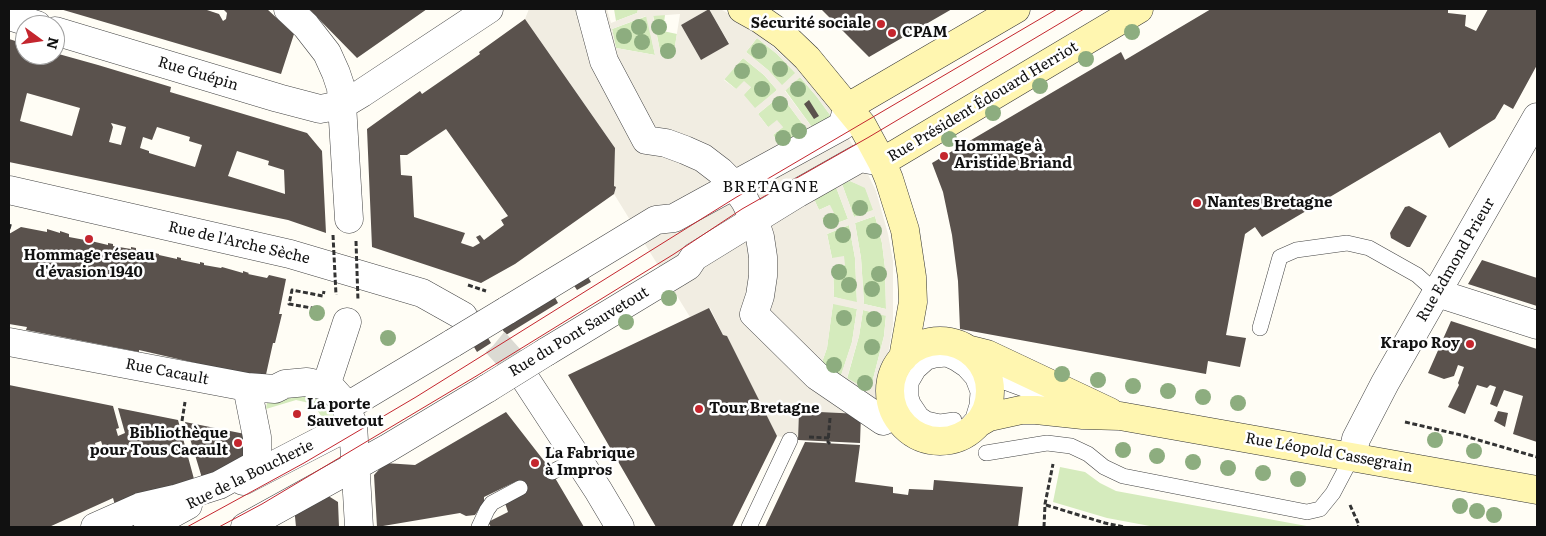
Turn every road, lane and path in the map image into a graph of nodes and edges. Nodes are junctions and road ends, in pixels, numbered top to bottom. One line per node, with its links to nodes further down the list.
1 (288, 9): 8 (street)
2 (489, 9): 8 (street)
3 (590, 9): 12 (street)
4 (742, 9): 9 (main road)
5 (1016, 9): 9 (main road)
6 (1139, 9): 11 (main road, Rue Président Édouard Herriot)
7 (65, 33): 8 (street, Rue Guépin)
8 (342, 105): 18 (street)
9 (848, 107): 11 (main road); 12 (street)
10 (1537, 117): 21 (street, Rue Edmond Prieur)
11 (882, 162): 14 (street, Rue Président Édouard Herriot); 24 (main road)
12 (734, 185): 15 (street); 23 (street)
13 (9, 190): 26 (street, Rue de l'Arche Sèche)
14 (798, 193): 15 (street, Rue du Pont Sauvetout)
15 (754, 220): 39 (street); 49 (street, Rue du Pont Sauvetout, bridge)
16 (11, 222): 17 (path)
17 (9, 229)
18 (346, 232): 22 (path, bridge); 25 (path, bridge)
19 (461, 283): 23 (path)
20 (324, 287): 25 (path)
21 (1437, 293): 27 (street); 28 (lane); 46 (street, Rue Edmond Prieur)
22 (336, 295)
23 (497, 301): 38 (street, bridge)
24 (912, 302): 29 (main road); 31 (main road, Rue Léopold Cassegrain)
25 (353, 312): 34 (street)
26 (463, 316)
27 (1537, 325)
28 (1260, 328)
29 (935, 341): 31 (main road); 32 (main road, Rue Léopold Cassegrain)
30 (9, 342): 35 (street, Rue Cacault)
31 (903, 358): 41 (main road, Rue Léopold Cassegrain)
32 (973, 364): 36 (main road, Rue Léopold Cassegrain); 41 (main road); 41 (lane)
33 (526, 380): 48 (street)
34 (326, 386): 35 (street, Rue Cacault); 38 (street)
35 (246, 388): 54 (street, Rue de la Boucherie)
36 (1109, 411): 41 (main road, Rue Léopold Cassegrain); 46 (main road, Rue Léopold Cassegrain)
37 (830, 413): 43 (path)
38 (350, 416): 49 (street); 55 (street, Rue de la Boucherie)
39 (883, 422)
40 (1405, 422): 47 (path)
41 (962, 428)
42 (790, 440): 60 (lane)
43 (830, 444)
44 (1080, 450): 45 (lane); 46 (lane); 53 (path)
45 (986, 453)
46 (1352, 457): 52 (main road, Rue Léopold Cassegrain)
47 (1537, 457)
48 (578, 459): 50 (lane); 59 (street)
49 (355, 466): 56 (street); 57 (street)
50 (552, 472)
51 (520, 488): 58 (lane)
52 (1537, 490)
53 (1045, 504): 61 (path); 62 (path)
54 (95, 527)
55 (148, 527)
56 (245, 527)
57 (359, 527)
58 (479, 527)
59 (620, 527)
60 (749, 527)
61 (1044, 527)
62 (1124, 527)

